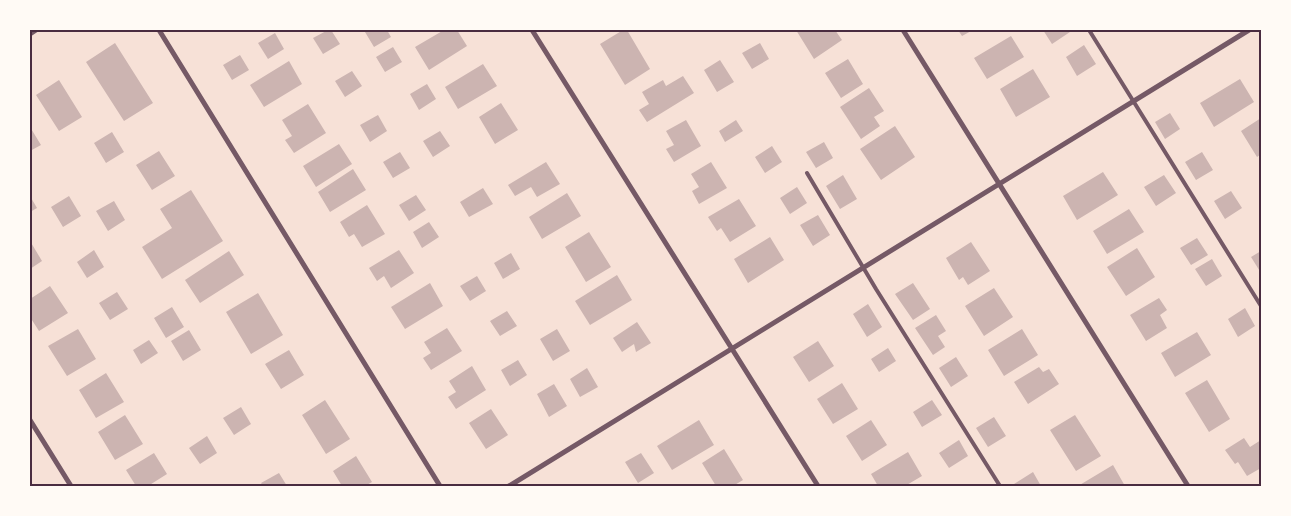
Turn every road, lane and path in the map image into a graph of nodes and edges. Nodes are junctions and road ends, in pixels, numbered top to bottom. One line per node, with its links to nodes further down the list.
1 (36, 30): 7 (street)
2 (159, 30): 16 (street)
3 (532, 30): 13 (street)
4 (903, 30): 10 (street)
5 (1089, 30): 8 (lane)
6 (1249, 30): 8 (street)
7 (30, 34)
8 (1133, 102): 10 (street); 12 (lane)
9 (807, 173): 11 (lane)
10 (999, 184): 11 (street); 20 (street)
11 (864, 268): 13 (street); 19 (lane)
12 (1261, 306)
13 (732, 350): 17 (street); 18 (street)
14 (30, 420): 15 (street)
15 (71, 486)
16 (440, 486)
17 (509, 486)
18 (818, 486)
19 (1000, 486)
20 (1188, 486)

